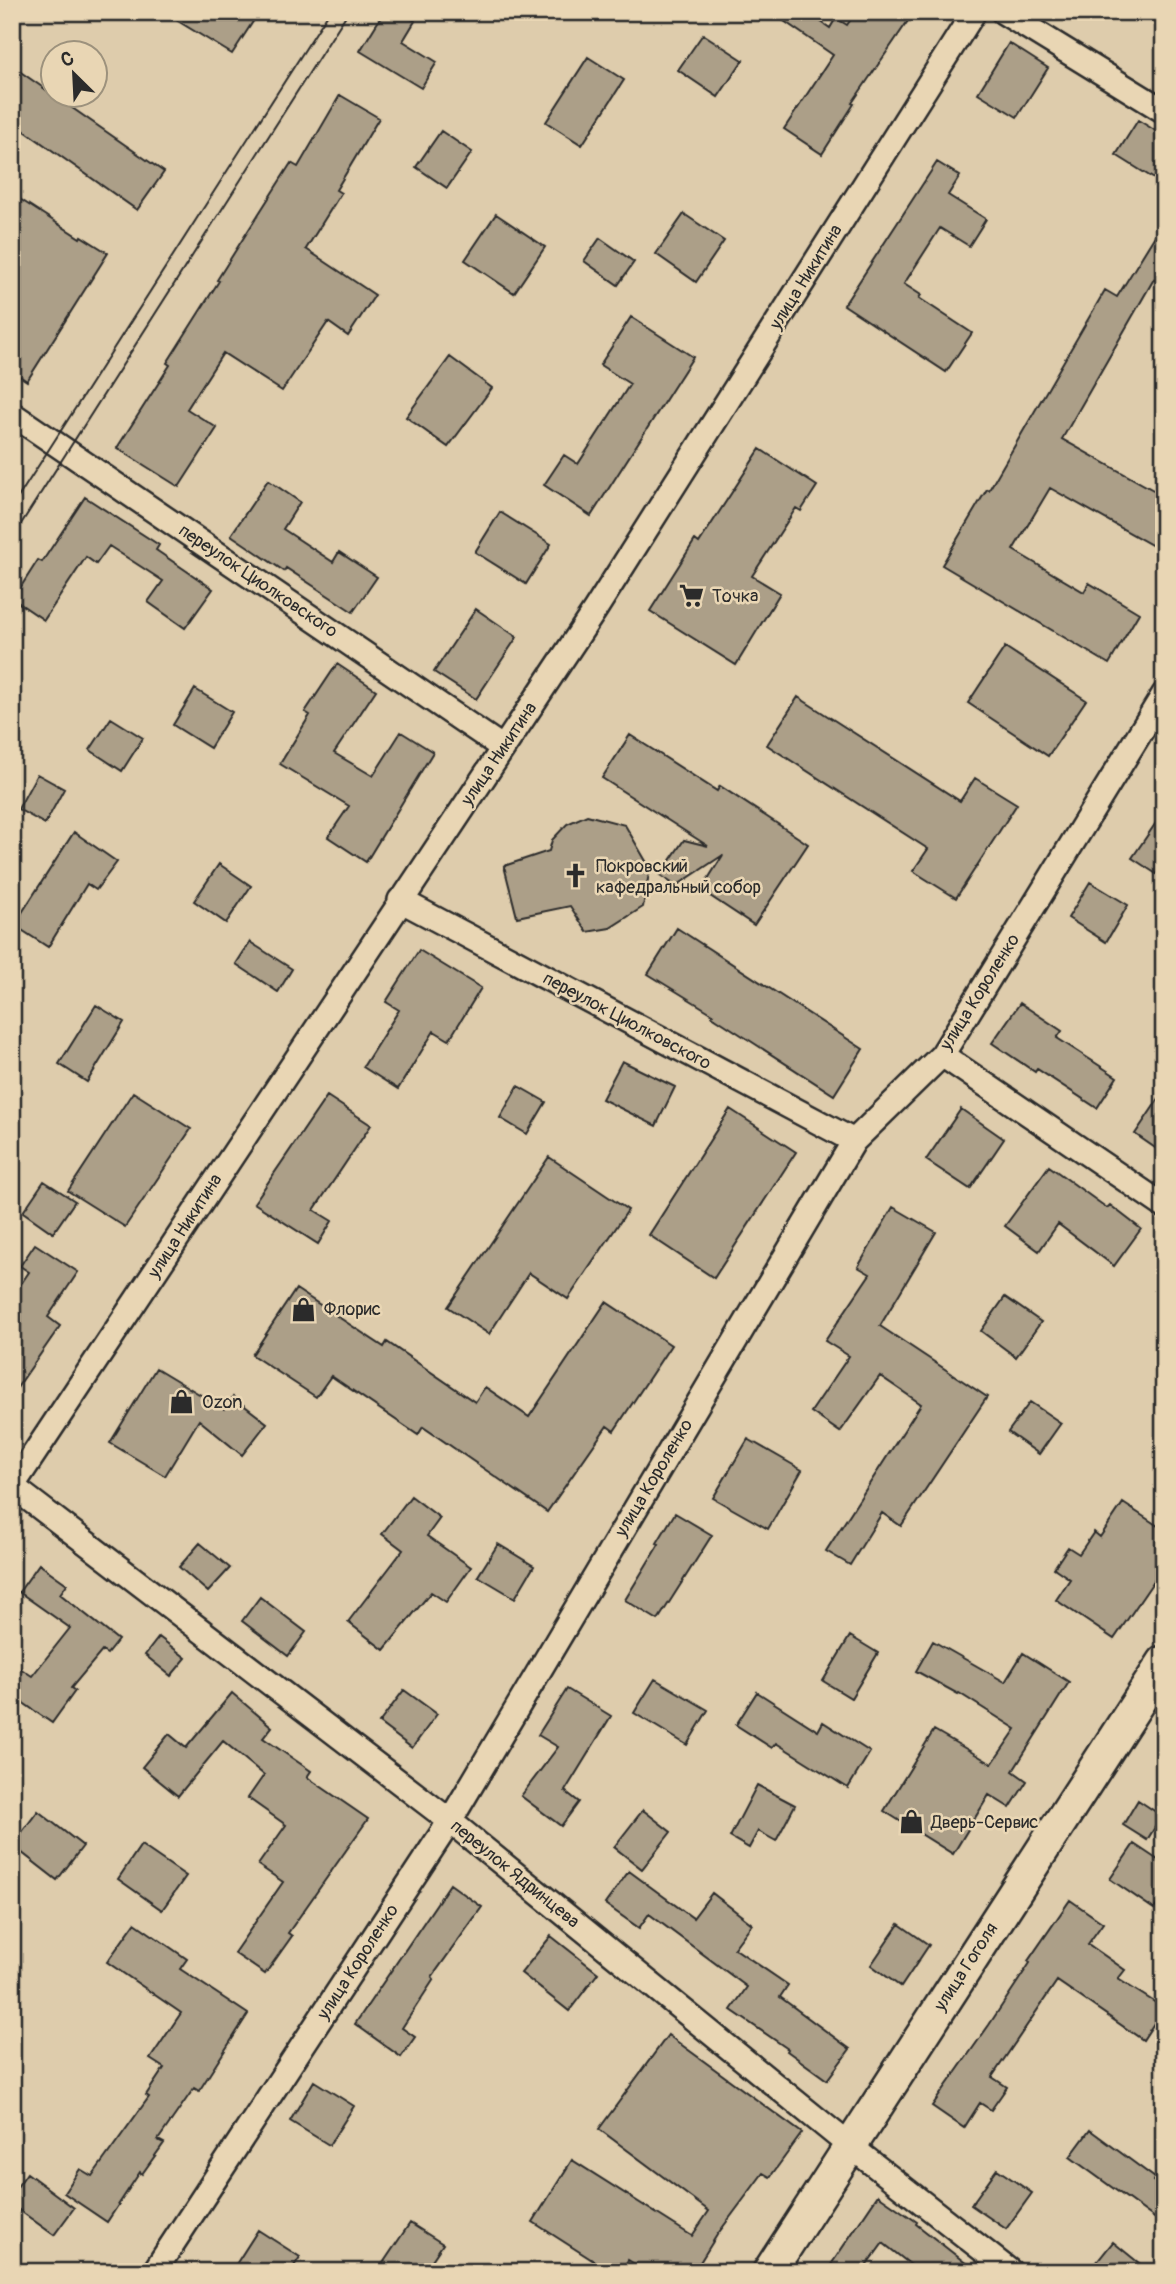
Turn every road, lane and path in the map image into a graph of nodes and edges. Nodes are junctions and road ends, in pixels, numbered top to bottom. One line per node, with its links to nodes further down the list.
1 (974, 12): 6 (street, улица Никитина)
2 (1003, 12): 3 (street)
3 (1164, 111)
4 (12, 414): 6 (street, переулок Циолковского)
5 (1164, 694): 8 (street, улица Короленко)
6 (503, 748): 7 (street, улица Никитина)
7 (400, 901): 9 (street, переулок Циолковского); 11 (street, улица Никитина)
8 (942, 1055): 9 (street, улица Короленко); 10 (street)
9 (854, 1141): 13 (street, улица Короленко)
10 (1164, 1206)
11 (12, 1486): 13 (street, переулок Ядринцева)
12 (1164, 1662): 14 (street, улица Гоголя)
13 (450, 1821): 14 (street, переулок Ядринцева); 15 (street, улица Короленко)
14 (850, 2146): 16 (street, улица Гоголя); 17 (street, переулок Ядринцева)
15 (154, 2272)
16 (769, 2272)
17 (1011, 2272)

